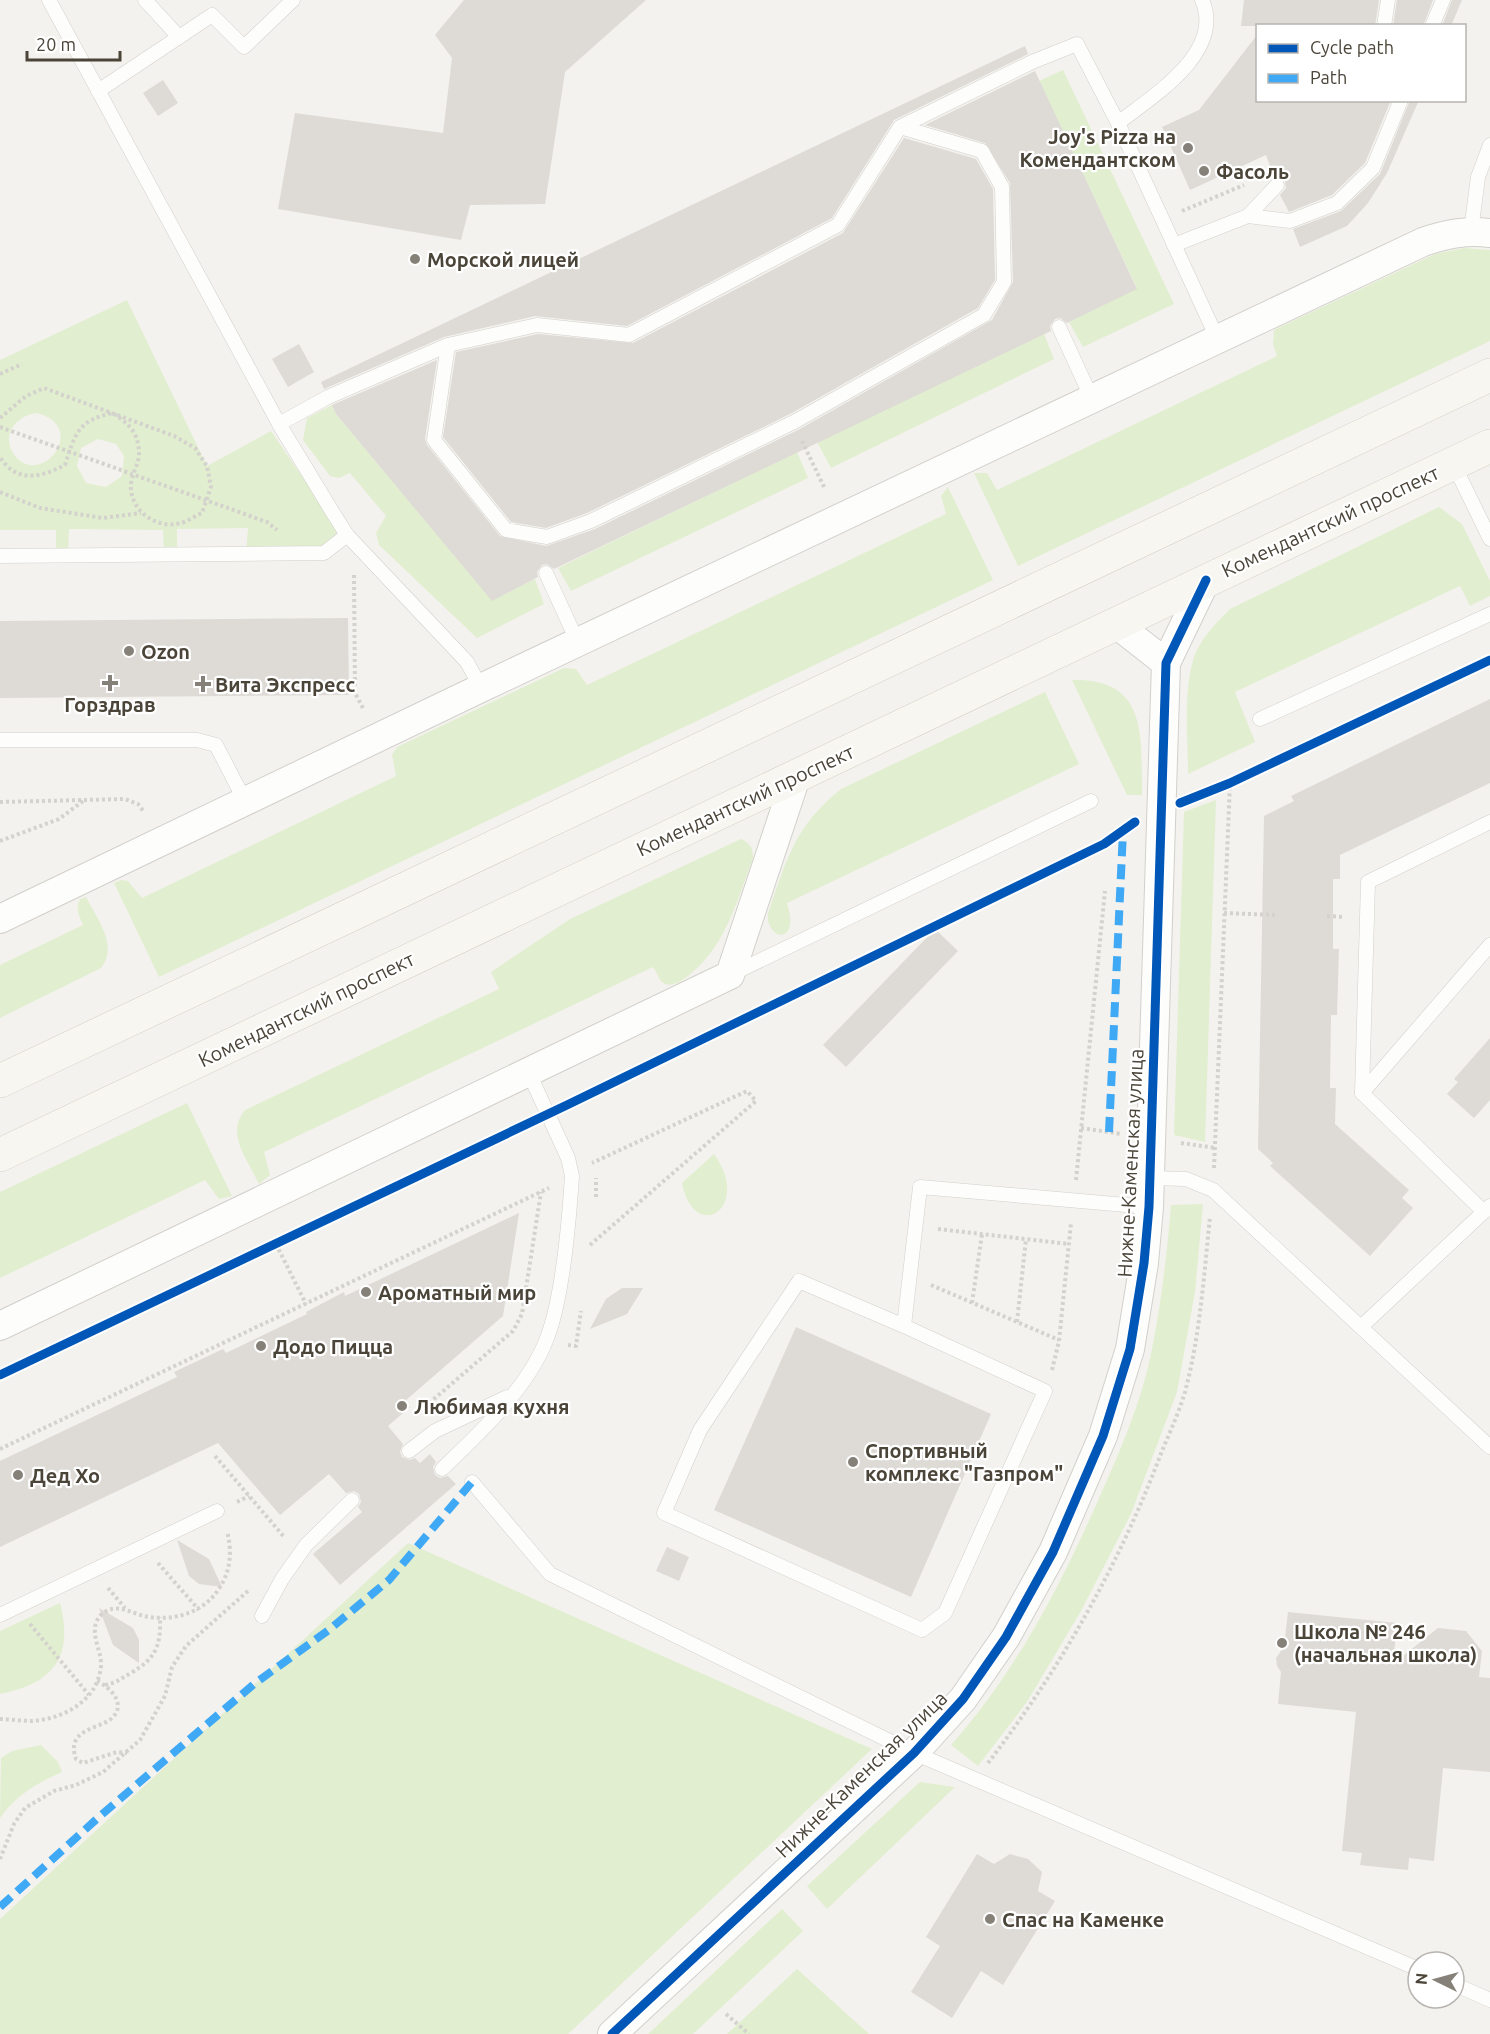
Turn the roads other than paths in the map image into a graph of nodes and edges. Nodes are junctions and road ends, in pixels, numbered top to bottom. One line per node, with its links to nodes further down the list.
1 (49, 0): 10 (lane)
2 (145, 0): 9 (lane)
3 (293, 0): 9 (lane)
4 (1202, 0): 12 (lane)
5 (1388, 0): 7 (lane)
6 (1443, 0): 8 (lane)
7 (1384, 24)
8 (1433, 24)
9 (179, 37): 10 (lane)
10 (98, 91): 24 (lane)
11 (1400, 102): 16 (lane)
12 (1118, 123): 13 (lane); 18 (lane)
13 (900, 127): 21 (lane); 21 (lane)
14 (1490, 146): 17 (lane)
15 (1277, 185): 16 (lane)
16 (1248, 216): 18 (lane)
17 (1480, 232): 20 (street)
18 (1174, 245): 20 (lane)
19 (1059, 327): 23 (lane)
20 (1217, 338): 23 (street)
21 (448, 345): 24 (lane)
22 (1490, 375): 47 (main road)
23 (1092, 399): 34 (street)
24 (279, 424): 27 (lane)
25 (1490, 446): 26 (main road, Комендантский проспект)
26 (1453, 462): 28 (lane); 31 (main road, Комендантский проспект)
27 (347, 535): 29 (lane); 36 (lane)
28 (1490, 539)
29 (0, 556)
30 (546, 573): 34 (lane)
31 (1206, 580): 33 (main road, Комендантский проспект); 35 (street, Нижне-Каменская улица)
32 (1490, 614): 37 (lane)
33 (1115, 623): 35 (street); 39 (main road, Комендантский проспект)
34 (578, 643): 36 (street)
35 (1166, 663): 50 (street, Нижне-Каменская улица)
36 (481, 688): 41 (street)
37 (1260, 719)
38 (0, 740): 41 (lane)
39 (796, 777): 45 (street); 49 (main road, Комендантский проспект)
40 (1091, 801): 45 (lane)
41 (246, 803): 43 (street)
42 (1490, 822): 48 (lane)
43 (0, 919)
44 (1490, 945): 48 (lane)
45 (730, 975): 46 (street)
46 (528, 1071): 53 (street); 56 (lane)
47 (0, 1081)
48 (1362, 1093): 52 (lane)
49 (0, 1155)
50 (1150, 1178): 51 (street, Нижне-Каменская улица); 55 (lane)
51 (1149, 1207): 54 (lane); 65 (street, Нижне-Каменская улица)
52 (1487, 1209): 55 (lane)
53 (0, 1326)
54 (904, 1326): 54 (lane)
55 (1362, 1326): 57 (lane)
56 (512, 1394): 58 (lane); 59 (lane)
57 (1490, 1447)
58 (409, 1451)
59 (442, 1469)
60 (472, 1482): 65 (lane)
61 (352, 1500): 64 (lane)
62 (217, 1511): 63 (lane)
63 (0, 1615)
64 (262, 1616)
65 (914, 1753): 66 (lane); 69 (street, Нижне-Каменская улица)
66 (1406, 1964)
67 (1466, 1989): 68 (lane)
68 (1490, 2000)
69 (612, 2034)

